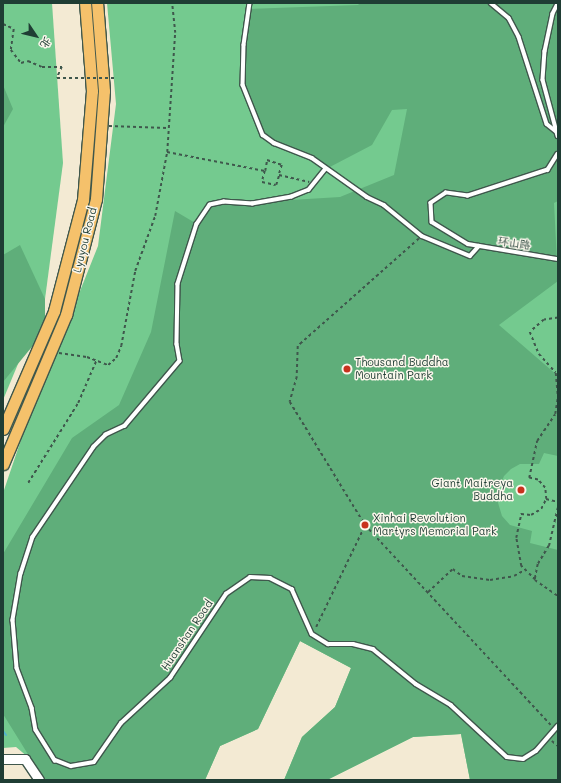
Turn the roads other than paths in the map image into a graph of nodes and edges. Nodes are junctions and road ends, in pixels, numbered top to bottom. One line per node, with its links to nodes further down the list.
1 (85, 3): 11 (main road, Lyuyou Road)
2 (97, 3): 12 (main road, Lyuyou Road)
3 (250, 3): 8 (lane)
4 (491, 3): 6 (lane)
5 (558, 4): 6 (lane)
6 (558, 134)
7 (558, 154): 9 (lane, 环山路)
8 (326, 169): 9 (lane); 13 (lane, Huanshan Road)
9 (478, 246): 10 (lane, 环山路)
10 (558, 259)
11 (3, 429)
12 (3, 464)
13 (556, 728)
14 (3, 759): 15 (street)
15 (39, 780)

